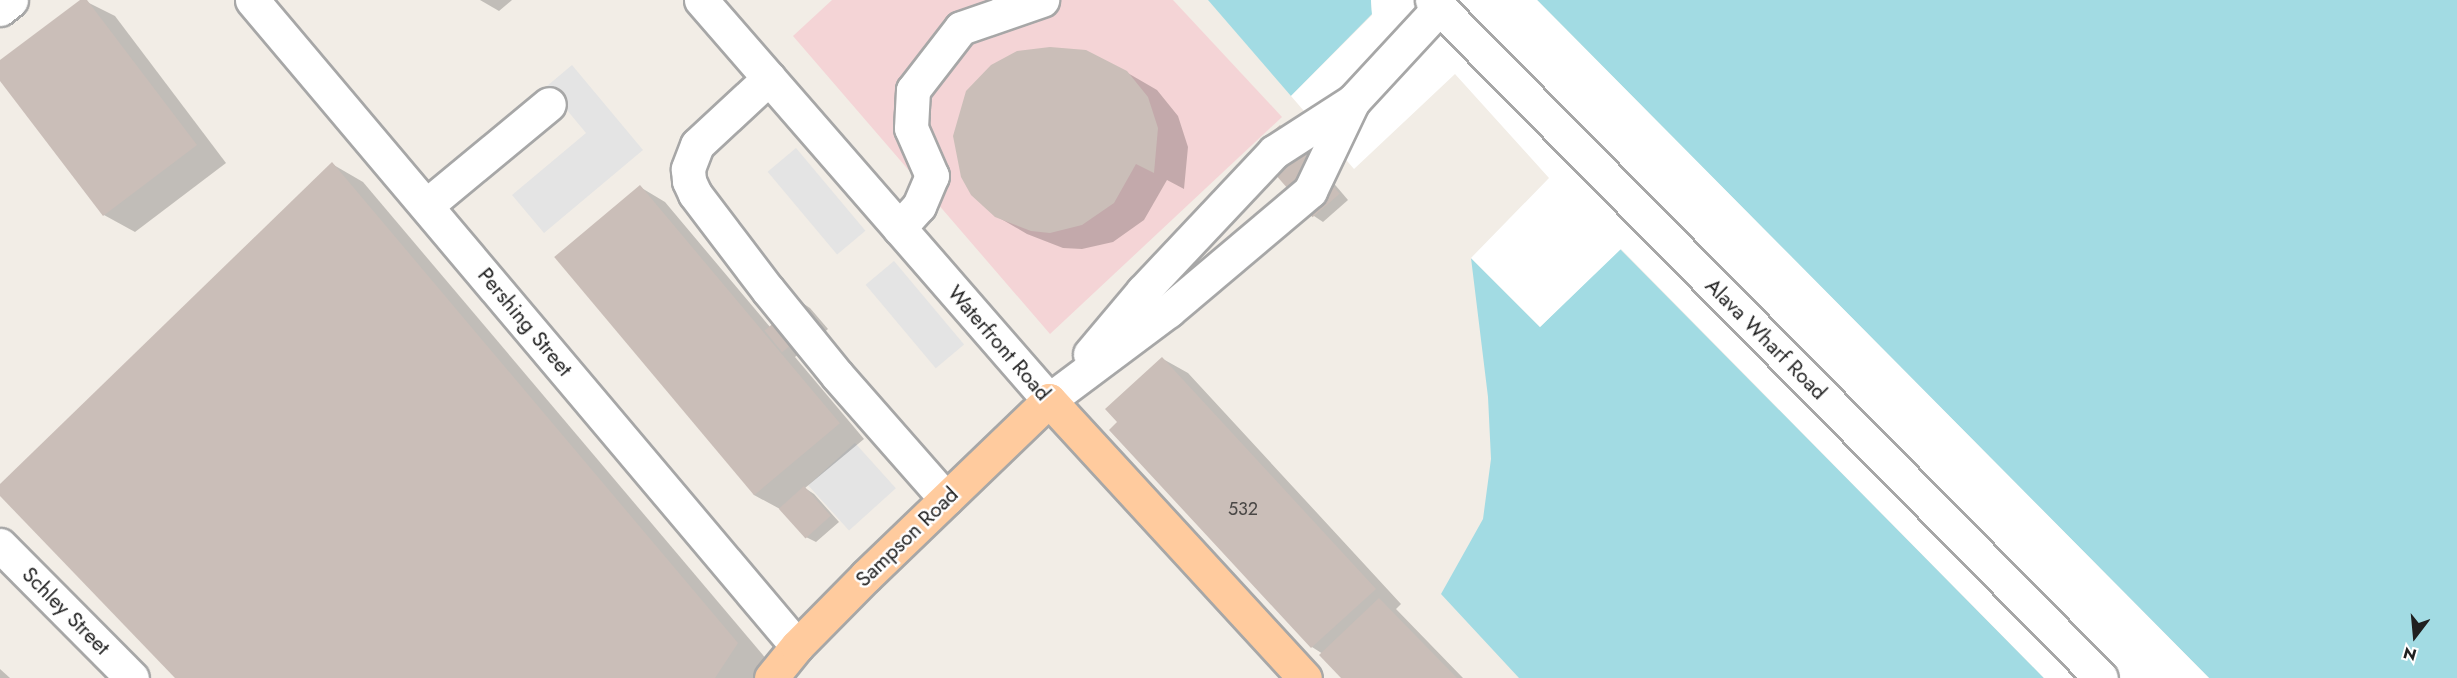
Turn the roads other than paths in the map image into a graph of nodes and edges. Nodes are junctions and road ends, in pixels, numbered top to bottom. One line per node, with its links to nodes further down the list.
1 (11, 0): 6 (street)
2 (252, 0): 10 (street, Pershing Street)
3 (701, 0): 7 (street, Waterfront Road)
4 (1042, 0): 11 (street)
5 (1435, 4): 8 (street); 19 (street, Alava Wharf Road)
6 (0, 9)
7 (769, 78): 11 (street, Waterfront Road); 13 (street)
8 (1353, 101): 12 (street); 12 (street)
9 (549, 104): 10 (street)
10 (427, 205): 15 (street, Pershing Street)
11 (899, 228): 12 (street, Waterfront Road)
12 (1052, 398): 13 (main road, Sampson Road); 18 (main road, Waterfront Road)
13 (946, 499): 15 (main road, Sampson Road)
14 (0, 545): 16 (street, Schley Street)
15 (797, 646): 17 (main road, Sampson Road)
16 (132, 678)
17 (771, 678)
18 (1305, 678)
19 (2101, 678)

